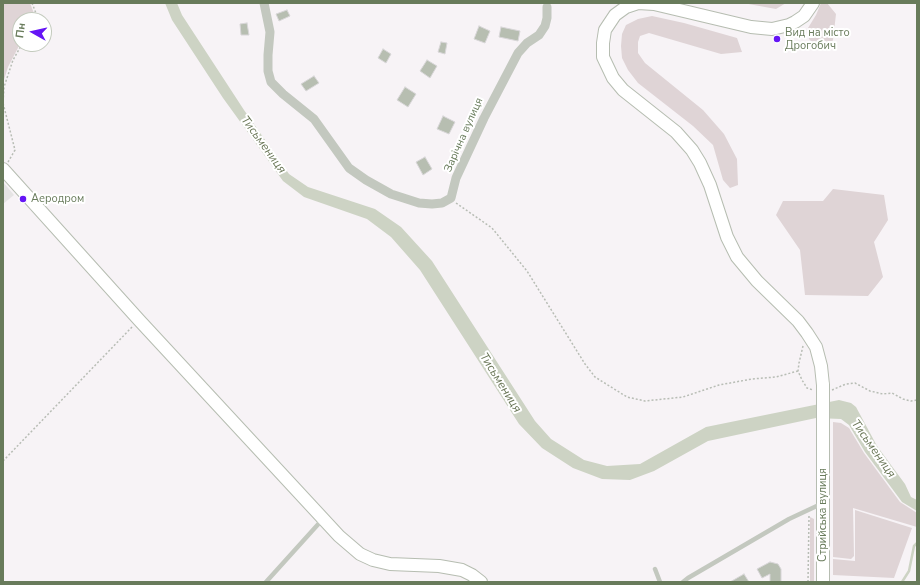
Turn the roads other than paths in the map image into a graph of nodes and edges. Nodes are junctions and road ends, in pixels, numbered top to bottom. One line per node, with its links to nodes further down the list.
1 (264, 3): 3 (street, Зарічна вулиця)
2 (813, 3): 5 (main road, Стрийська вулиця, bridge)
3 (546, 4)
4 (5, 166): 6 (main road)
5 (823, 504): 11 (lane); 12 (main road, Стрийська вулиця)
6 (323, 519): 8 (lane); 9 (main road)
7 (655, 569): 10 (lane)
8 (266, 582)
9 (480, 582)
10 (660, 582)
11 (683, 582)
12 (823, 582)

